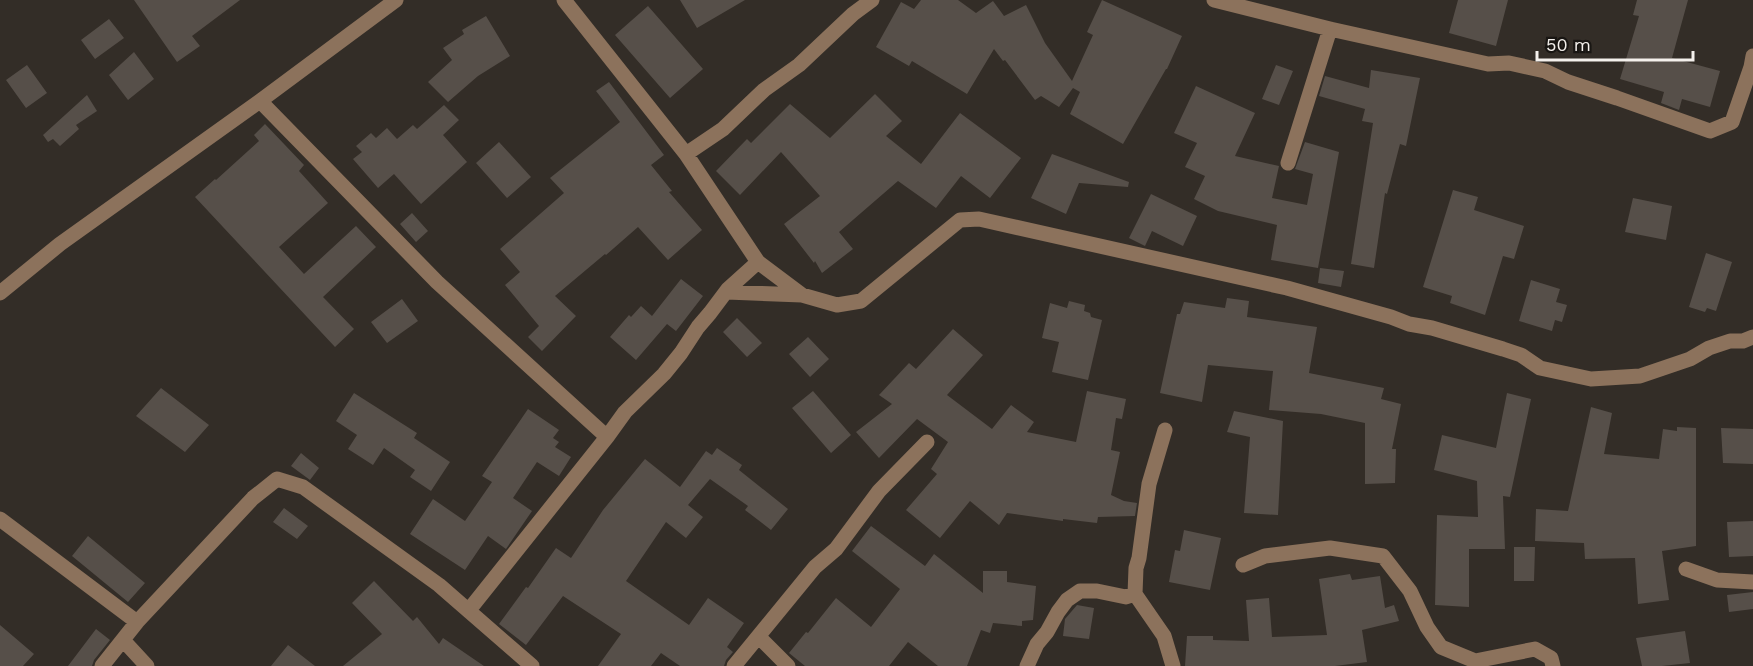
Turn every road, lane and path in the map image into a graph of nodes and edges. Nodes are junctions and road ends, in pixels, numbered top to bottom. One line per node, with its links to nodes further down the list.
1 (396, 0): 7 (street)
2 (564, 0): 8 (street)
3 (872, 0): 8 (street)
4 (1214, 0): 5 (street)
5 (1330, 29): 6 (street); 9 (street)
6 (1753, 56)
7 (260, 101): 12 (street); 16 (street)
8 (686, 154): 10 (street)
9 (1288, 163)
10 (758, 262): 11 (street); 13 (street)
11 (726, 292): 13 (street); 16 (street)
12 (0, 293)
13 (802, 295): 14 (street)
14 (1753, 337)
15 (1165, 430): 22 (street)
16 (607, 437): 23 (street)
17 (927, 442): 25 (street)
18 (0, 519): 24 (street)
19 (1243, 565): 34 (street)
20 (1686, 569): 21 (street)
21 (1753, 582)
22 (1135, 594): 32 (street); 33 (street)
23 (470, 610): 24 (street); 27 (street)
24 (137, 622): 26 (street)
25 (759, 637): 30 (street); 31 (street)
26 (123, 640): 28 (street); 29 (street)
27 (529, 665)
28 (102, 666)
29 (147, 666)
30 (734, 666)
31 (788, 666)
32 (1027, 666)
33 (1173, 666)
34 (1553, 666)

